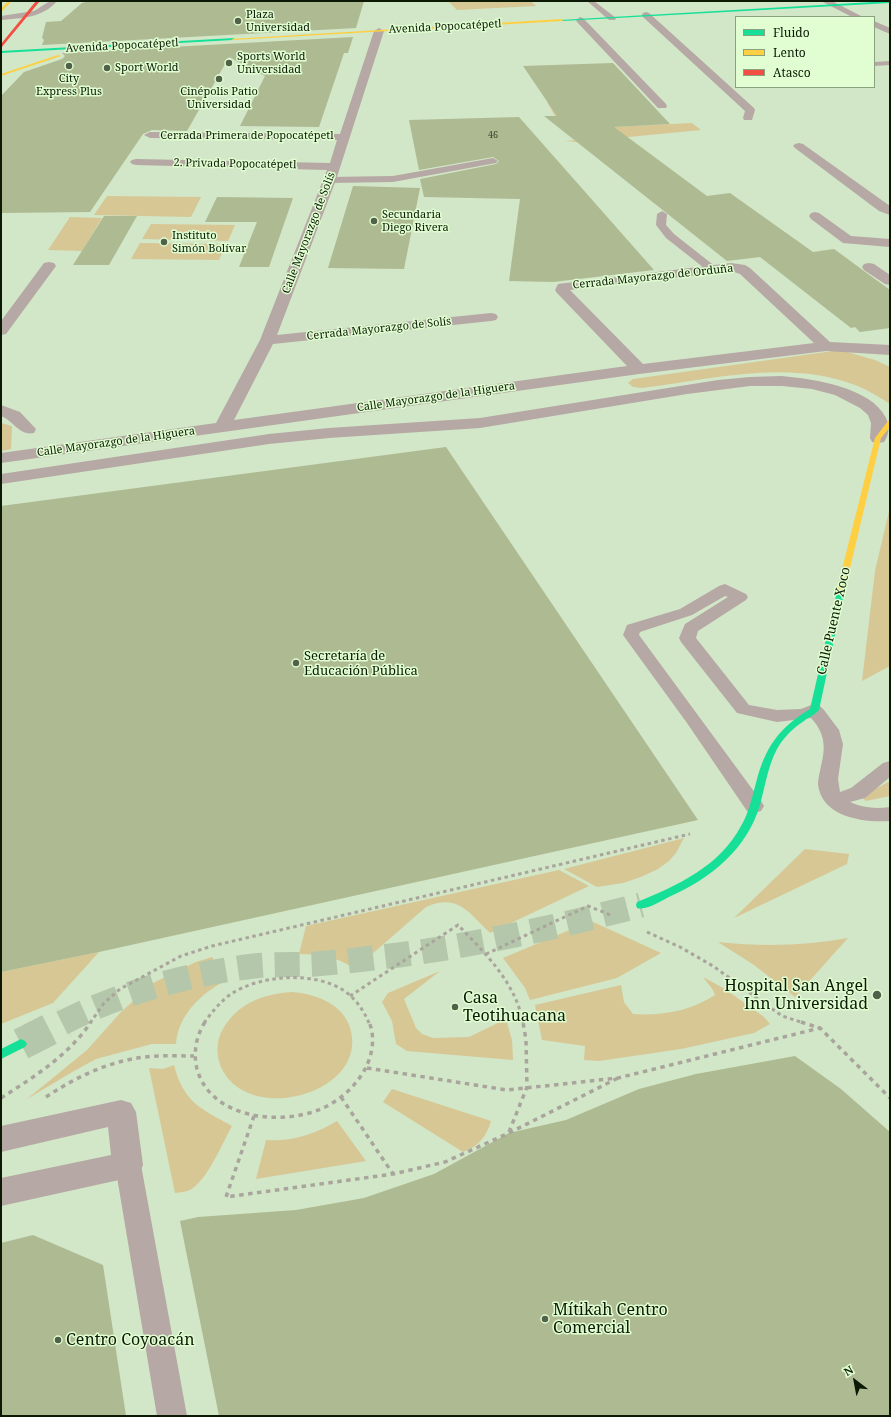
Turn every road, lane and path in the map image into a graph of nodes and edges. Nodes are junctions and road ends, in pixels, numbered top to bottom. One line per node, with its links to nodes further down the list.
1 (10, 1): 8 (main road)
2 (38, 1): 9 (main road)
3 (54, 1): 9 (lane)
4 (590, 1): 13 (lane)
5 (825, 1): 7 (street)
6 (890, 2): 7 (main road, Avenida Popocatépetl)
7 (834, 5): 10 (main road, Avenida Popocatépetl); 11 (street)
8 (1, 11)
9 (26, 16): 12 (lane); 18 (main road)
10 (646, 16): 13 (main road, Avenida Popocatépetl); 25 (street)
11 (857, 16)
12 (1, 18)
13 (612, 18): 14 (main road, Avenida Popocatépetl)
14 (580, 20): 16 (main road, Avenida Popocatépetl); 24 (street)
15 (875, 24): 17 (street)
16 (379, 31): 19 (main road, Avenida Popocatépetl); 27 (street, Calle Mayorazgo de Solís)
17 (890, 31)
18 (1, 47)
19 (69, 49): 20 (main road, Avenida Popocatépetl); 23 (main road)
20 (1, 52)
21 (890, 63): 22 (lane)
22 (875, 64)
23 (1, 75)
24 (662, 106)
25 (748, 118)
26 (150, 135): 27 (street, Cerrada Primera de Popocatépetl)
27 (344, 137): 31 (street, Calle Mayorazgo de Solís)
28 (799, 146): 32 (street)
29 (493, 161): 31 (lane)
30 (136, 162): 31 (street, 2. Privada Popocatépetl)
31 (332, 173): 42 (street, Calle Mayorazgo de Solís)
32 (890, 210)
33 (662, 214): 38 (lane)
34 (815, 216): 35 (street)
35 (890, 243)
36 (49, 266): 41 (street)
37 (870, 267): 39 (street)
38 (712, 269): 43 (street, Cerrada Mayorazgo de Orduña); 47 (street, Cerrada Mayorazgo de Orduña)
39 (890, 280)
40 (492, 317): 42 (street, Cerrada Mayorazgo de Solís)
41 (1, 331)
42 (267, 340): 50 (street, Calle Mayorazgo de Solís)
43 (826, 346): 44 (street, Calle Mayorazgo de la Higuera); 47 (street, Calle Mayorazgo de la Higuera)
44 (872, 350): 45 (street, Calle Mayorazgo de la Higuera); 46 (street, Calle Mayorazgo de la Higuera)
45 (890, 350)
46 (890, 357)
47 (639, 369): 50 (street, Calle Mayorazgo de la Higuera)
48 (1, 410): 51 (street)
49 (890, 422): 52 (main road, Calle Puente Xoco)
50 (222, 428): 53 (street, Calle Mayorazgo de la Higuera)
51 (28, 429)
52 (878, 438): 54 (street); 55 (main road, Calle Puente Xoco)
53 (1, 458)
54 (1, 479)
55 (814, 710): 57 (lane); 58 (main road); 58 (lane)
56 (890, 767): 57 (lane)
57 (836, 800): 59 (lane)
58 (754, 806): 61 (main road)
59 (890, 814)
60 (690, 834): 74 (path)
61 (641, 905)
62 (616, 918): 64 (path)
63 (646, 931): 66 (path)
64 (486, 954): 65 (path); 72 (path)
65 (350, 996): 69 (path); 70 (path)
66 (820, 1028): 71 (path); 75 (path)
67 (21, 1044): 68 (main road)
68 (1, 1054)
69 (194, 1056): 76 (path); 77 (path)
70 (367, 1068): 72 (path); 73 (path)
71 (618, 1078): 72 (path); 78 (path)
72 (526, 1088): 78 (path)
73 (341, 1097): 77 (path); 81 (path)
74 (1, 1098)
75 (890, 1098)
76 (43, 1100)
77 (254, 1116): 81 (path)
78 (509, 1133): 81 (path)
79 (1, 1139): 80 (street)
80 (128, 1164): 82 (street); 83 (lane)
81 (393, 1174)
82 (1, 1192)
83 (172, 1416)

